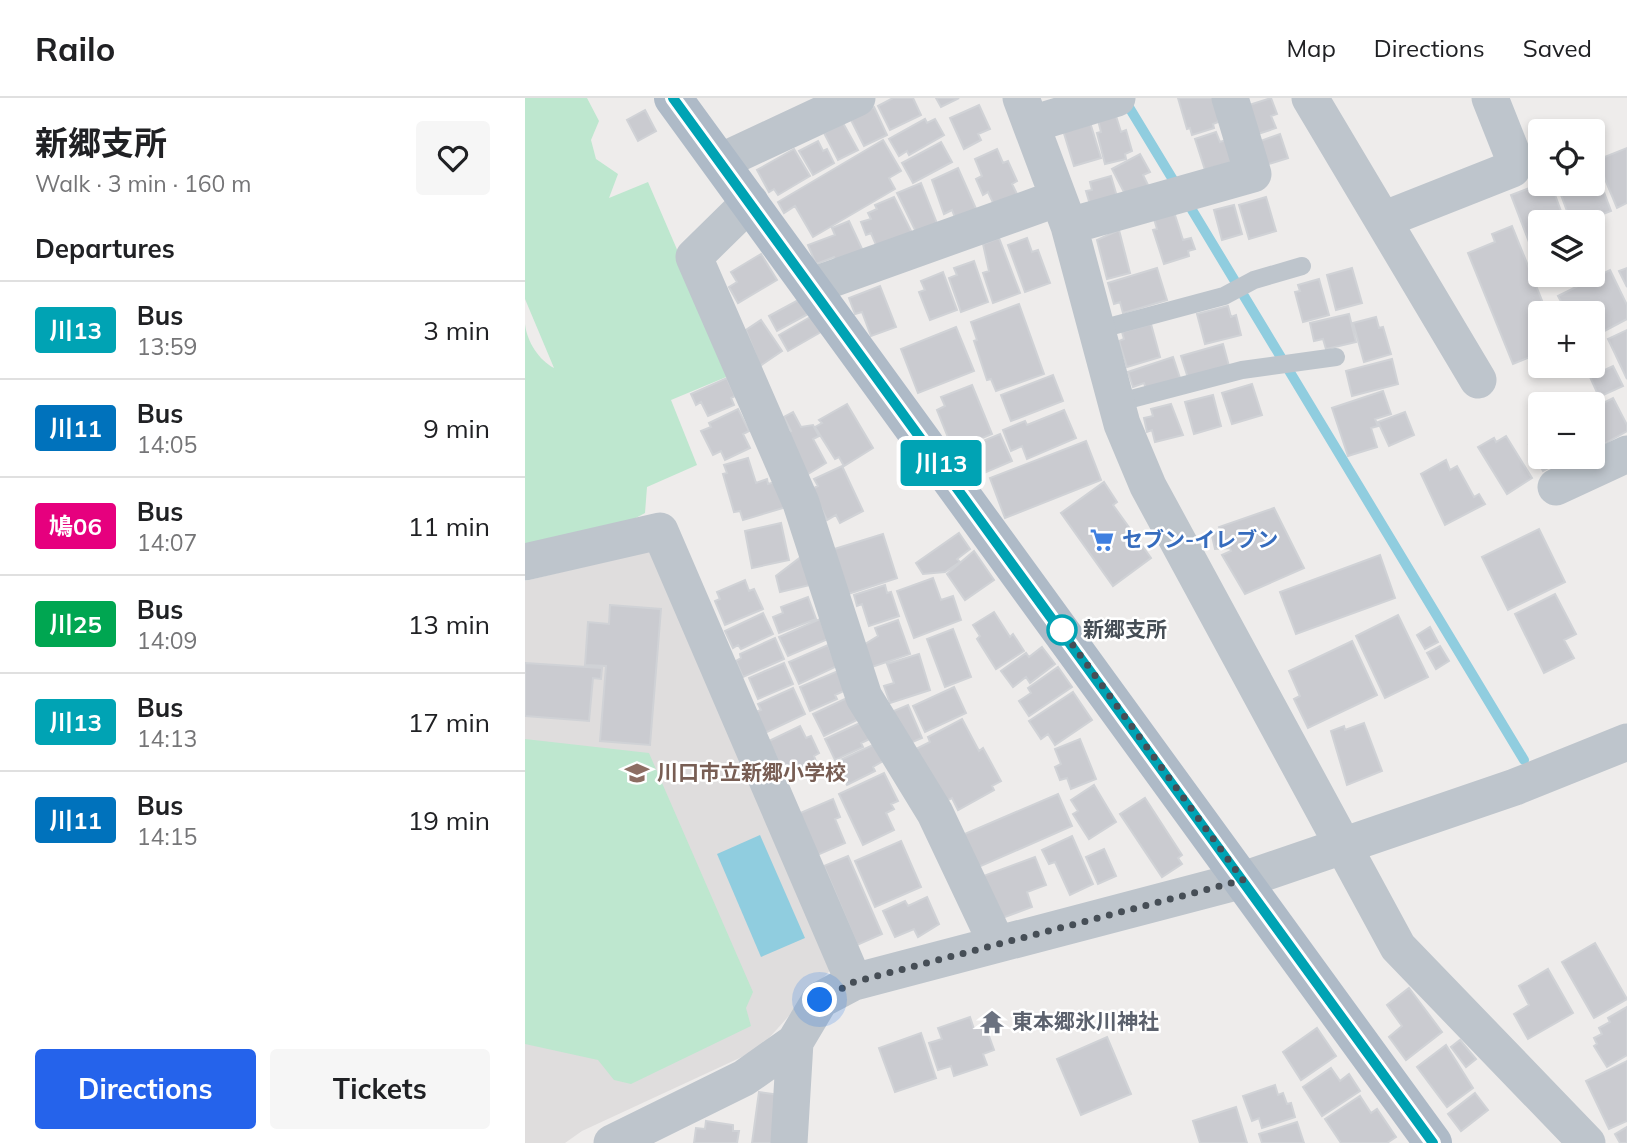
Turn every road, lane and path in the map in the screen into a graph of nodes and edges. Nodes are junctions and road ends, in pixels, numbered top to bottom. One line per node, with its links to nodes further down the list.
1 (673, 98): 8 (main road)
2 (857, 98): 8 (street)
3 (1117, 98): 7 (street)
4 (1230, 98): 10 (street)
5 (1310, 98): 11 (street)
6 (1490, 98): 11 (street)
7 (1026, 111): 10 (street)
8 (720, 162): 9 (main road)
9 (750, 202): 13 (main road); 24 (street)
10 (1064, 212): 13 (street); 14 (street)
11 (1383, 220): 16 (street)
12 (1302, 266): 14 (lane)
13 (813, 286): 23 (main road)
14 (1097, 330): 17 (street)
15 (1336, 357): 17 (lane)
16 (1478, 380)
17 (1116, 402): 22 (street)
18 (1627, 454): 19 (street)
19 (1556, 487)
20 (525, 562): 25 (street)
21 (1627, 743): 22 (street)
22 (1342, 845): 23 (street); 30 (street)
23 (1243, 880): 24 (street); 29 (main road)
24 (997, 944): 25 (street)
25 (854, 982): 26 (street)
26 (796, 1042): 27 (street); 28 (street)
27 (612, 1143)
28 (789, 1143)
29 (1433, 1143)
30 (1587, 1143)

